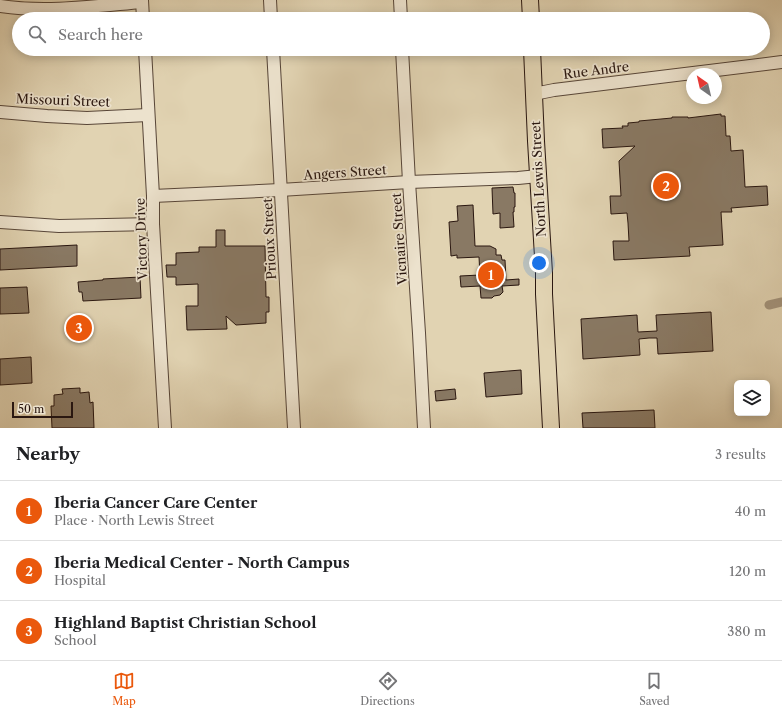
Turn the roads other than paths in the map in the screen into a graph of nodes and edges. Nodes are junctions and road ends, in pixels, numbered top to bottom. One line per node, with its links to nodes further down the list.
1 (270, 0): 7 (street)
2 (400, 0): 8 (street)
3 (530, 0): 9 (main road)
4 (142, 1): 5 (street); 6 (street)
5 (0, 6)
6 (143, 12)
7 (271, 12)
8 (401, 12)
9 (531, 12)
10 (145, 56): 17 (street, Victory Drive)
11 (273, 56): 20 (street, Prioux Street)
12 (402, 56): 19 (street, Vicnaire Street)
13 (532, 56): 15 (main road, North Lewis Street)
14 (782, 62): 15 (street, Rue Andre)
15 (534, 94): 18 (main road, North Lewis Street)
16 (0, 112): 17 (street, Missouri Street)
17 (148, 114): 21 (street, Victory Drive)
18 (538, 176): 19 (street, Angers Street); 27 (main road, North Lewis Street)
19 (409, 182): 20 (street, Angers Street); 26 (street, Vicnaire Street)
20 (280, 190): 21 (street, Angers Street); 25 (street, Prioux Street)
21 (153, 196): 23 (street, Victory Drive)
22 (0, 222): 23 (street)
23 (153, 224): 24 (street, Victory Drive)
24 (165, 428)
25 (294, 428)
26 (424, 428)
27 (551, 428)

